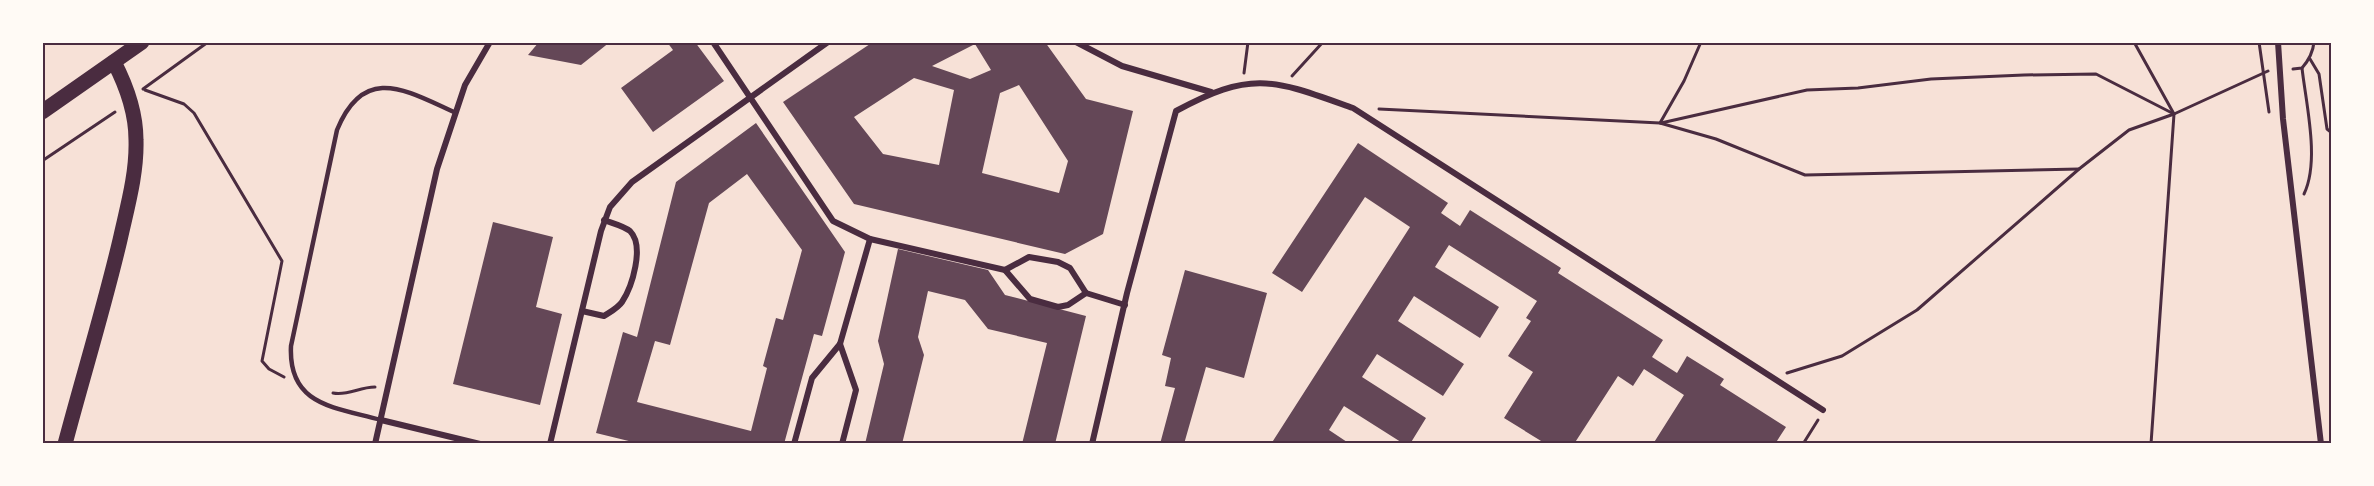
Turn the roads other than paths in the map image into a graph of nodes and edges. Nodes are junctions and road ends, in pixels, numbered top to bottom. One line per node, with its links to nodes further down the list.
1 (142, 42): 7 (main road)
2 (490, 42): 11 (street)
3 (713, 42): 9 (street)
4 (828, 42): 9 (street)
5 (1076, 42): 8 (street)
6 (2278, 42): 30 (street)
7 (114, 62): 10 (main road); 22 (main road)
8 (1211, 92): 16 (street); 19 (street)
9 (750, 99): 12 (street); 13 (street)
10 (42, 112)
11 (454, 112): 20 (street); 20 (lane)
12 (604, 220): 17 (street); 17 (street)
13 (870, 239): 14 (street); 18 (street)
14 (1005, 270): 15 (street); 15 (street)
15 (1086, 292): 16 (street)
16 (1125, 305): 29 (street)
17 (582, 311): 26 (street)
18 (840, 344): 27 (street); 28 (street)
19 (1823, 410)
20 (381, 420): 21 (street); 23 (street)
21 (446, 435): 24 (street); 25 (street)
22 (65, 444)
23 (375, 444)
24 (444, 444)
25 (480, 444)
26 (550, 444)
27 (794, 444)
28 (842, 444)
29 (1092, 444)
30 (2321, 444)

